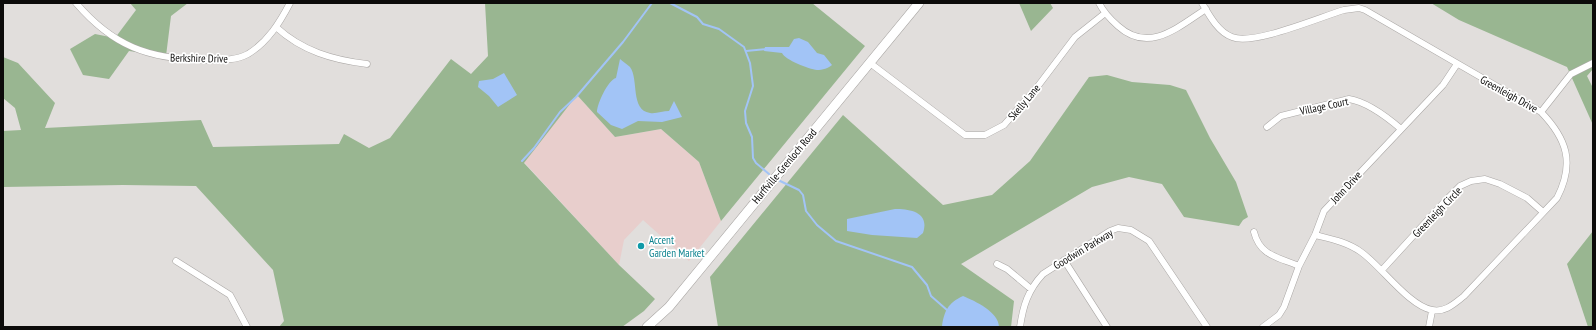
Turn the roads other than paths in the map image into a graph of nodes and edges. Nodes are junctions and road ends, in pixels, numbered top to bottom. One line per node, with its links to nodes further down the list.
1 (76, 3): 9 (street, Berkshire Drive)
2 (290, 3): 9 (street, Berkshire Drive)
3 (919, 3): 10 (main road, Hurffville-Grenloch Road)
4 (1099, 3): 8 (street)
5 (1202, 3): 7 (street, Greenleigh Drive)
6 (1360, 6): 7 (street, Greenleigh Drive); 13 (street, Greenleigh Drive)
7 (1206, 9): 8 (street)
8 (1104, 14): 10 (street, Skelly Lane)
9 (276, 26): 12 (street)
10 (870, 63): 28 (main road, Hurffville-Grenloch Road)
11 (1593, 63): 14 (street)
12 (367, 64)
13 (1457, 64): 14 (street, Greenleigh Drive); 16 (street, John Drive)
14 (1541, 112): 17 (street, Greenleigh Drive)
15 (1267, 127): 16 (street, Village Court)
16 (1401, 129): 19 (street, John Drive)
17 (1543, 212): 24 (street, Greenleigh Circle); 26 (street, Greenleigh Drive)
18 (1254, 232): 23 (street)
19 (1315, 235): 23 (street, John Drive); 24 (street)
20 (1064, 260): 25 (street, Goodwin Parkway); 30 (street); 31 (street, Goodwin Parkway)
21 (176, 261): 27 (street)
22 (997, 264): 25 (street)
23 (1299, 266): 32 (street, John Drive)
24 (1382, 270): 26 (street)
25 (1031, 289): 29 (street, Goodwin Parkway)
26 (1432, 311): 33 (street)
27 (247, 327)
28 (647, 327)
29 (1020, 327)
30 (1107, 327)
31 (1207, 327)
32 (1264, 327)
33 (1429, 327)

